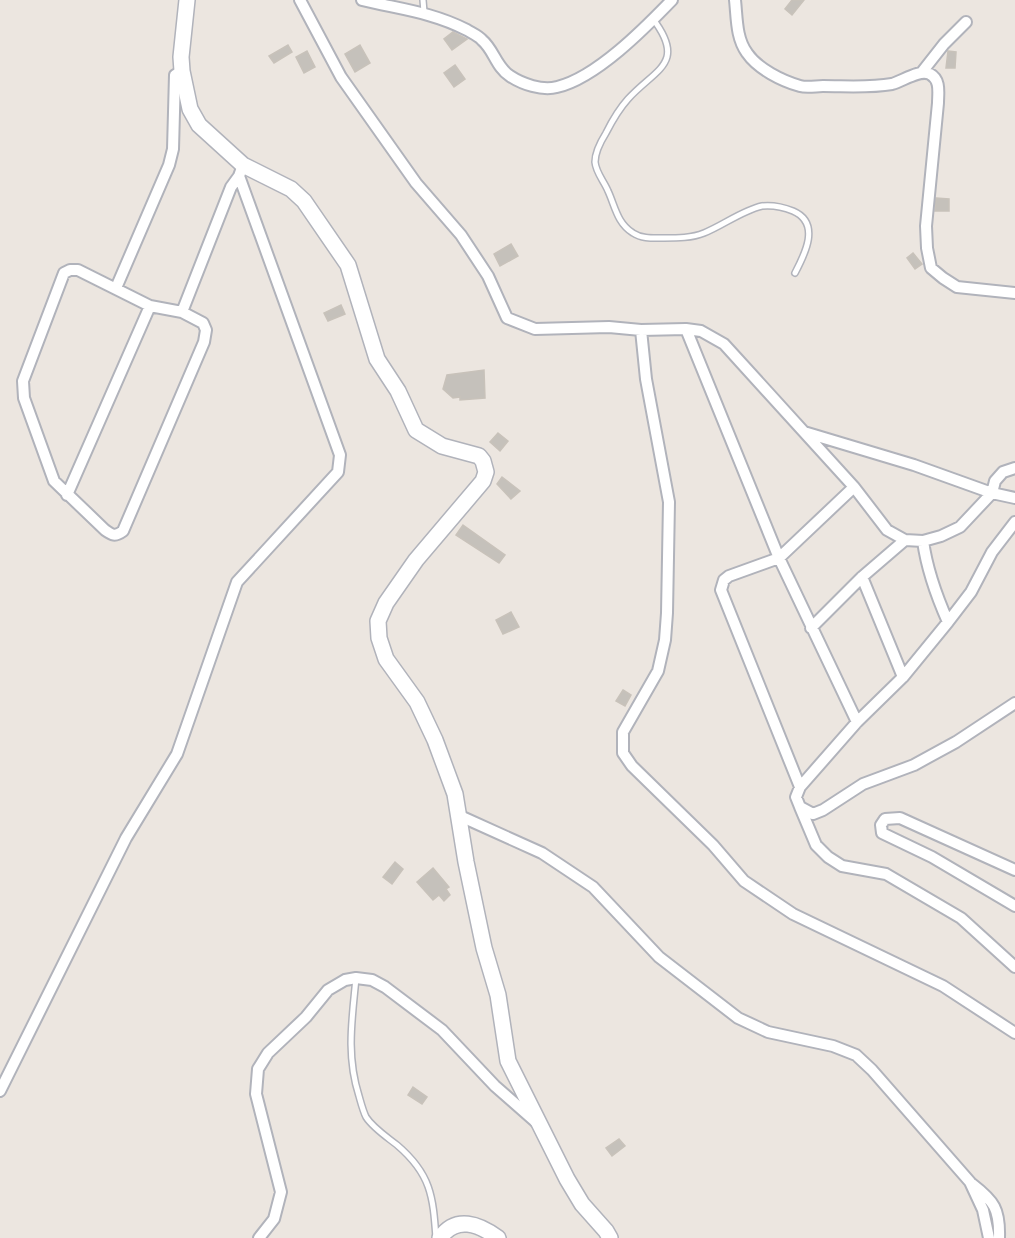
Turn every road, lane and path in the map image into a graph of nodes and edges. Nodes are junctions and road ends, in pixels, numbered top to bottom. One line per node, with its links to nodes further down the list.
1 (187, 0): 10 (main road)
2 (300, 0): 19 (street)
3 (363, 0): 7 (street)
4 (423, 0): 7 (lane)
5 (672, 0): 8 (street)
6 (735, 0): 11 (street)
7 (424, 12): 8 (street)
8 (653, 19): 13 (lane)
9 (966, 22): 11 (street)
10 (182, 71): 12 (main road); 14 (street)
11 (922, 72): 15 (street)
12 (241, 171): 17 (street); 38 (main road); 44 (street)
13 (795, 273)
14 (116, 288): 16 (street); 24 (street)
15 (1015, 293)
16 (150, 306): 17 (street); 24 (street)
17 (182, 312): 24 (street)
18 (686, 329): 19 (street); 20 (street); 29 (street)
19 (641, 330): 43 (street)
20 (804, 432): 22 (street); 23 (street)
21 (1015, 468): 23 (street)
22 (854, 487): 27 (street); 29 (street)
23 (992, 493): 25 (street); 28 (street)
24 (67, 495)
25 (1015, 498)
26 (1015, 522): 31 (street)
27 (905, 540): 28 (street); 30 (street)
28 (922, 541): 31 (street)
29 (779, 558): 32 (street); 36 (street)
30 (862, 577): 32 (street); 33 (street)
31 (948, 622): 33 (street)
32 (812, 628): 35 (street)
33 (903, 677): 35 (street)
34 (1015, 703): 37 (street)
35 (857, 722): 36 (street)
36 (800, 787): 37 (street)
37 (800, 807): 41 (street)
38 (460, 816): 45 (main road); 46 (street)
39 (1015, 870): 40 (street)
40 (1015, 906)
41 (1015, 967)
42 (356, 978): 45 (street); 47 (street); 48 (lane)
43 (1015, 1033)
44 (0, 1091)
45 (541, 1126): 50 (main road)
46 (970, 1182): 51 (street); 52 (street)
47 (259, 1238)
48 (438, 1238): 49 (main road)
49 (498, 1238)
50 (610, 1238)
51 (988, 1238)
52 (999, 1238)

